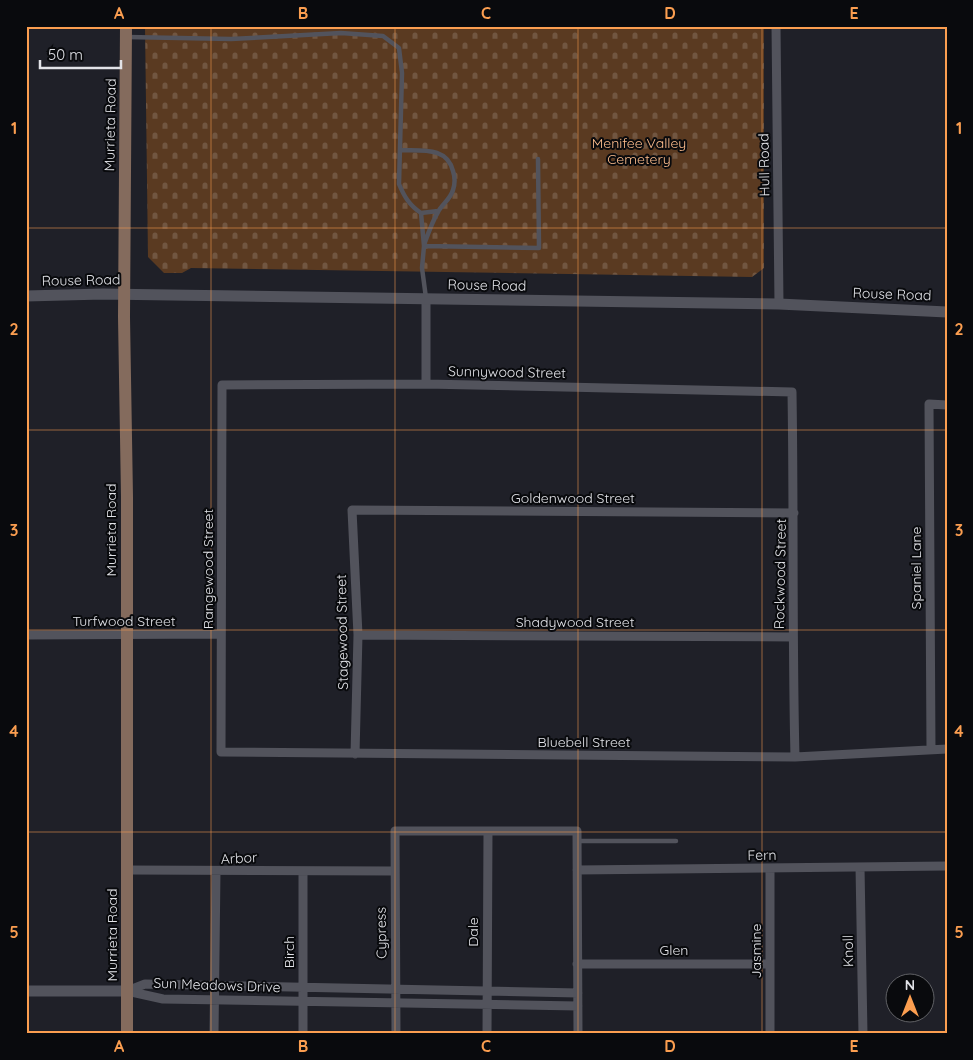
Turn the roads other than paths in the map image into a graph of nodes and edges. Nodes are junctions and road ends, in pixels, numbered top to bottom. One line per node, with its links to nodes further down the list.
1 (776, 26): 11 (street, Hull Road)
2 (126, 32): 3 (lane); 8 (main road, Murrieta Road)
3 (400, 150): 5 (lane); 6 (lane)
4 (538, 160): 7 (lane)
5 (438, 211): 6 (lane); 7 (lane)
6 (421, 213): 7 (lane)
7 (424, 246): 10 (lane)
8 (124, 295): 9 (street, Rouse Road); 10 (street, Rouse Road); 21 (main road, Murrieta Road)
9 (26, 296)
10 (426, 299): 11 (street, Rouse Road); 13 (street)
11 (779, 304): 12 (street, Rouse Road)
12 (947, 312)
13 (426, 384): 14 (street, Sunnywood Street); 15 (street, Sunnywood Street)
14 (222, 385): 19 (street, Rangewood Street)
15 (792, 392): 18 (street, Rockwood Street)
16 (947, 405): 24 (street, Spaniel Lane)
17 (352, 510): 18 (street, Goldenwood Street); 22 (street, Stagewood Street)
18 (794, 513): 23 (street, Rockwood Street)
19 (221, 634): 21 (street, Turfwood Street); 26 (street, Rangewood Street)
20 (26, 635): 21 (street, Turfwood Street)
21 (126, 635): 35 (main road, Murrieta Road)
22 (358, 635): 23 (street, Shadywood Street); 27 (street, Stagewood Street)
23 (792, 637): 28 (street, Rockwood Street)
24 (931, 749): 25 (street, Bluebell Street); 28 (street, Bluebell Street)
25 (947, 749)
26 (221, 752): 27 (street, Bluebell Street)
27 (355, 754): 28 (street, Bluebell Street)
28 (795, 758)
29 (488, 831): 30 (street); 39 (street, Cypress); 47 (street, Dale)
30 (577, 841): 31 (lane); 36 (street)
31 (676, 841)
32 (947, 866): 33 (street, Fern)
33 (860, 867): 34 (street, Fern); 61 (street, Knoll)
34 (770, 868): 36 (street, Fern); 41 (street, Jasmine)
35 (127, 870): 37 (street); 46 (main road, Murrieta Road)
36 (577, 870): 40 (street)
37 (216, 871): 38 (street, Arbor); 42 (street, Arbor)
38 (303, 871): 39 (street, Arbor); 43 (street, Birch)
39 (394, 871): 44 (street, Cypress)
40 (577, 964): 41 (street, Glen); 48 (street)
41 (770, 964): 60 (street, Jasmine)
42 (214, 986): 43 (street, Sun Meadows Drive); 46 (street, Sun Meadows Drive); 49 (street, Arbor)
43 (303, 988): 44 (street, Sun Meadows Drive); 50 (street, Birch)
44 (396, 990): 47 (street, Sun Meadows Drive); 51 (street, Cypress)
45 (26, 991): 46 (street)
46 (127, 991): 49 (street, Sun Meadows Drive); 54 (main road, Murrieta Road)
47 (487, 991): 48 (street, Sun Meadows Drive); 52 (street, Dale)
48 (578, 993): 53 (street)
49 (214, 1000): 50 (street, Sun Meadows Drive); 55 (street, Arbor)
50 (303, 1001): 51 (street, Sun Meadows Drive); 56 (street, Birch)
51 (396, 1003): 52 (street, Sun Meadows Drive); 57 (street, Cypress)
52 (486, 1005): 53 (street, Sun Meadows Drive); 58 (street, Dale)
53 (578, 1006): 59 (street)
54 (127, 1034)
55 (214, 1034)
56 (303, 1034)
57 (396, 1034)
58 (487, 1034)
59 (578, 1034)
60 (770, 1034)
61 (863, 1034)

